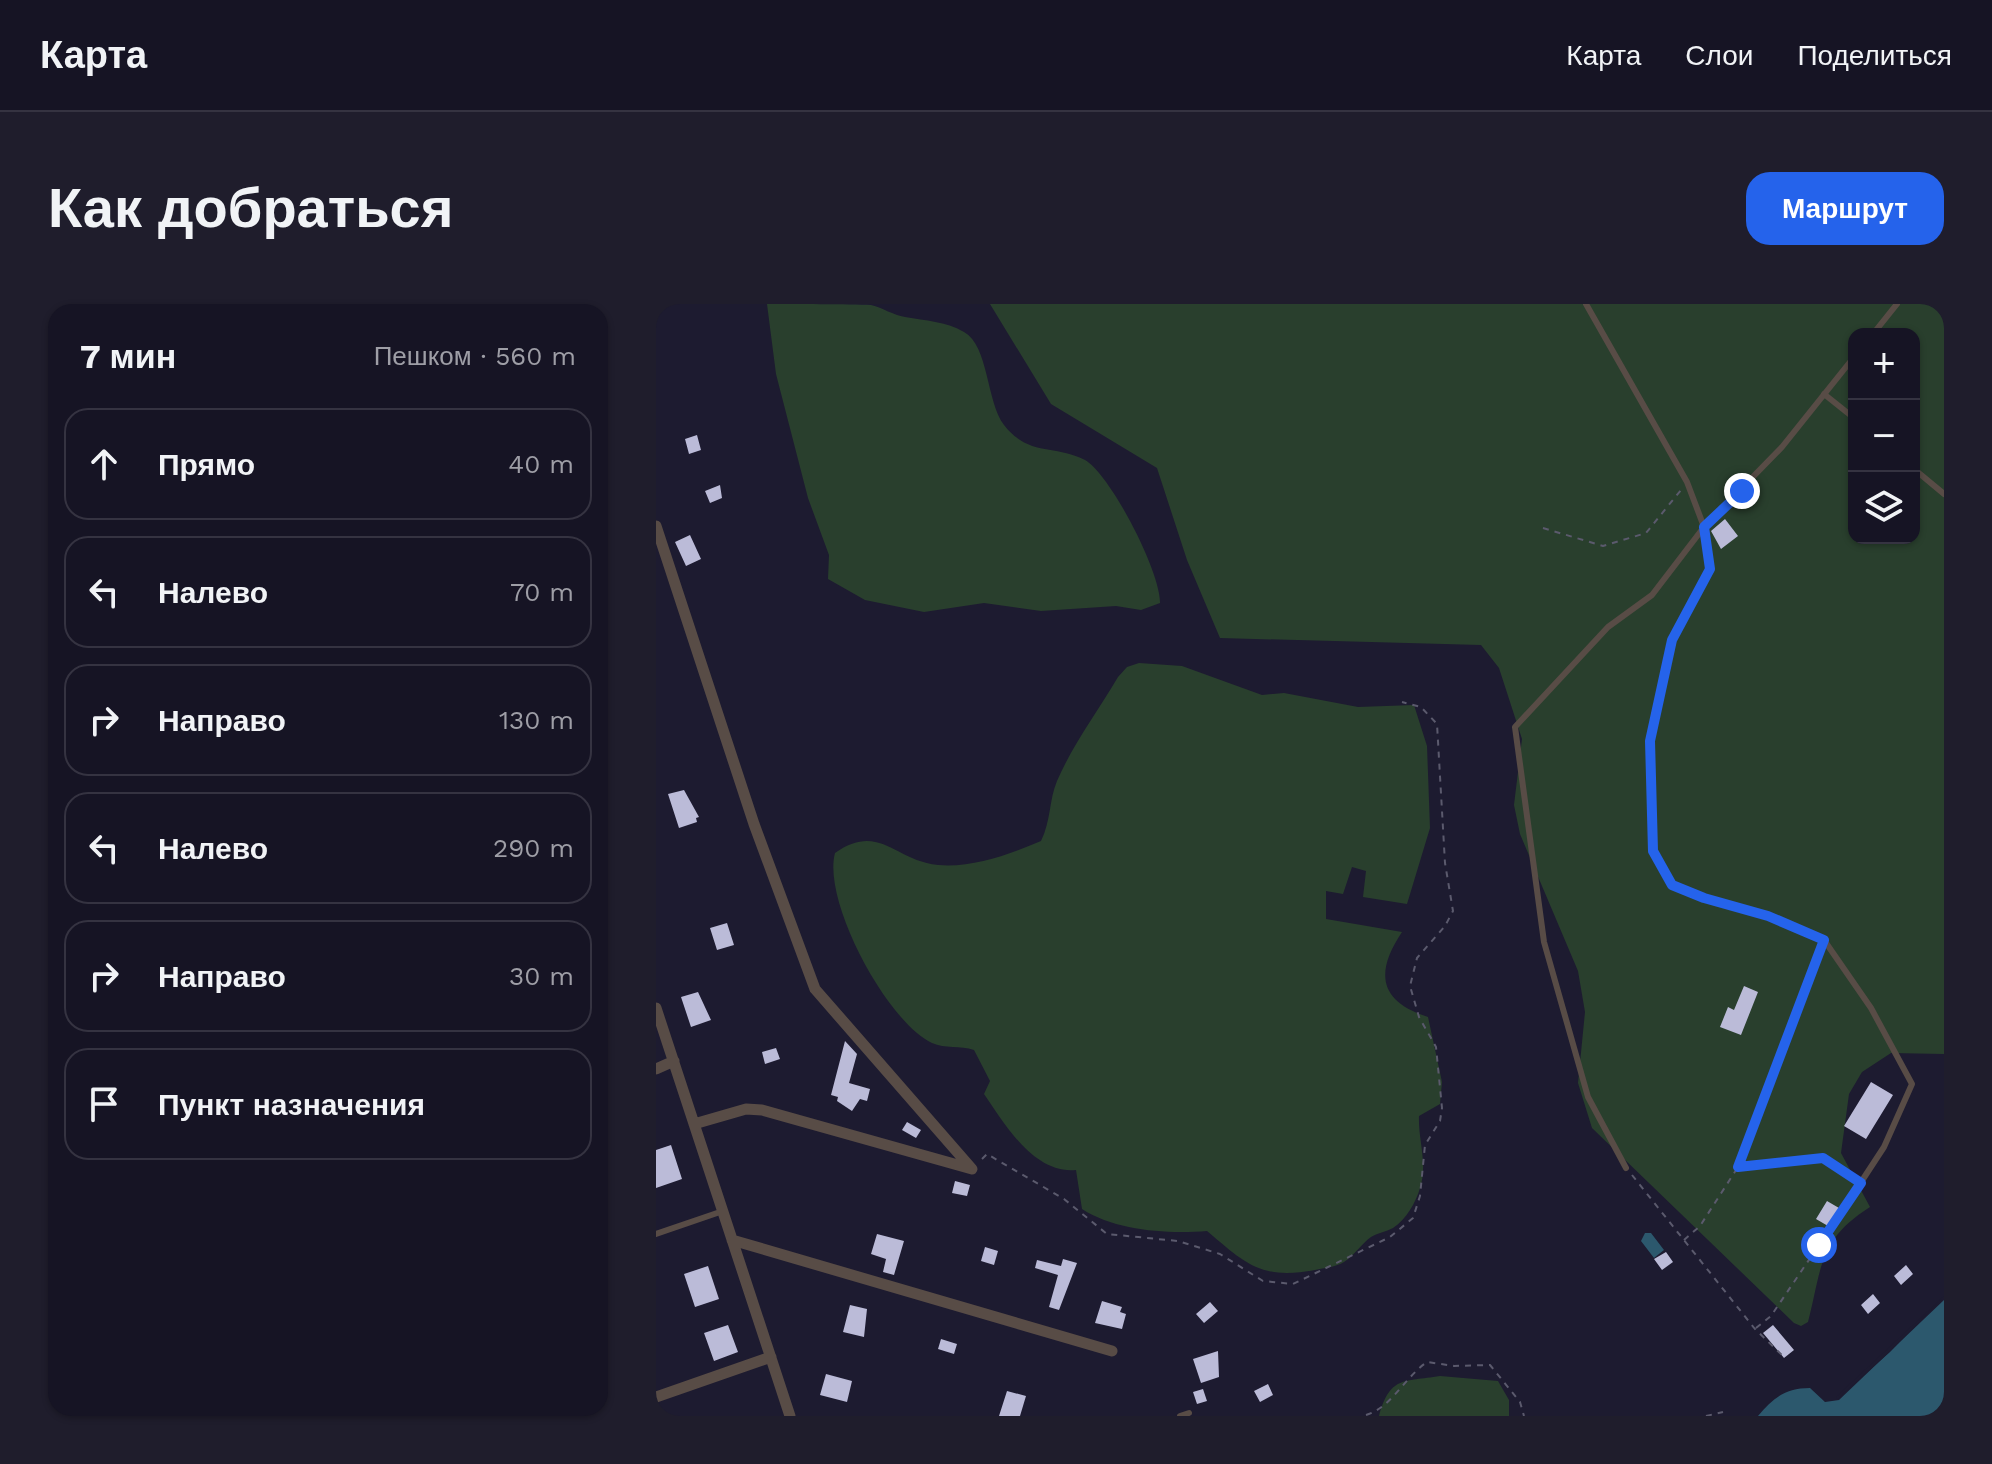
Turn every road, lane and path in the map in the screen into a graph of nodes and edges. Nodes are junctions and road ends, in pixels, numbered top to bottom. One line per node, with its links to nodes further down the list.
1 (1586, 304): 8 (lane)
2 (1897, 304): 3 (lane)
3 (1878, 328)
4 (1848, 364): 5 (lane)
5 (1824, 394): 6 (lane); 11 (lane)
6 (1848, 413)
7 (1918, 472): 9 (lane)
8 (1687, 482): 11 (lane); 12 (path)
9 (1944, 494)
10 (656, 526): 21 (street)
11 (1704, 527): 14 (lane); 20 (lane)
12 (1543, 528)
13 (1402, 702): 21 (path)
14 (1824, 940): 19 (path); 22 (lane)
15 (656, 1008): 16 (street)
16 (674, 1061): 17 (street); 18 (street)
17 (656, 1069)
18 (694, 1124): 21 (street); 24 (street)
19 (1738, 1167): 22 (path); 27 (path)
20 (1626, 1168): 27 (path)
21 (972, 1169)
22 (1861, 1183): 23 (lane)
23 (1850, 1199): 28 (path)
24 (723, 1211): 25 (lane); 26 (street)
25 (656, 1234)
26 (732, 1240): 29 (street); 30 (street)
27 (1684, 1240): 28 (path)
28 (1755, 1329): 31 (path)
29 (1112, 1351)
30 (771, 1357): 32 (street); 36 (street)
31 (1785, 1358)
32 (656, 1397)
33 (1723, 1412): 39 (path)
34 (1189, 1413): 37 (lane)
35 (1366, 1415): 38 (path)
36 (790, 1416)
37 (1180, 1416)
38 (1524, 1416)
39 (1706, 1416)

